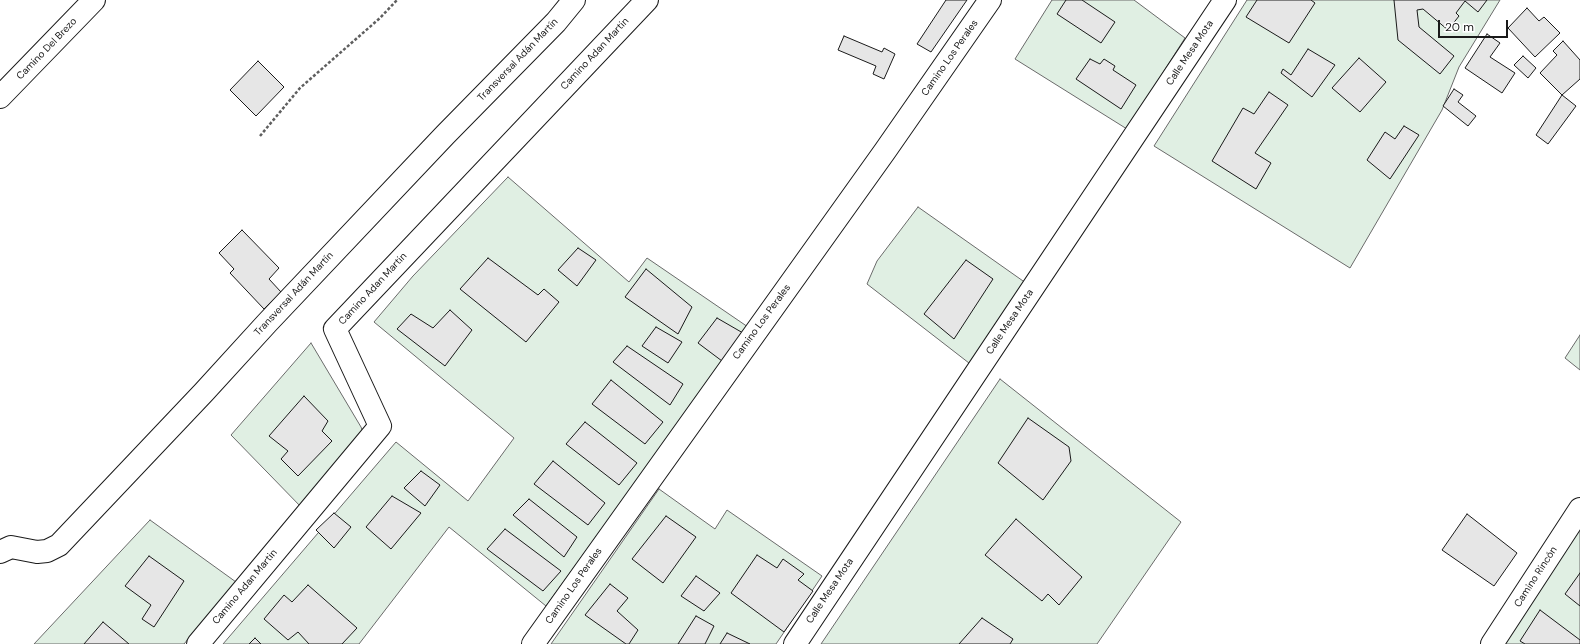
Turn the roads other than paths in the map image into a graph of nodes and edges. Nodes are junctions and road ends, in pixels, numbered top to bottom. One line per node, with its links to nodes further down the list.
1 (94, 0): 6 (street, Camino Del Brezo)
2 (574, 0): 8 (street, Transversal Adán Martín)
3 (647, 0): 9 (street, Camino Adan Martin)
4 (990, 0): 10 (street, Camino Los Perales)
5 (1225, 0): 11 (street, Calle Mesa Mota)
6 (0, 97)
7 (1580, 509): 12 (street, Camino Rincón)
8 (0, 552)
9 (198, 644)
10 (533, 644)
11 (795, 644)
12 (1492, 644)

